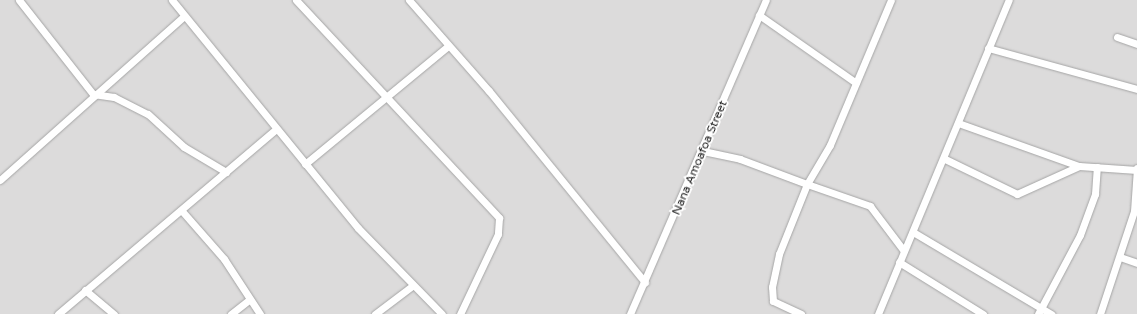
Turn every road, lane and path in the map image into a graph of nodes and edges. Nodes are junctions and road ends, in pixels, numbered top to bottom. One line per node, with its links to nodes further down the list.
1 (19, 0): 16 (street)
2 (173, 0): 9 (street)
3 (296, 0): 17 (street)
4 (409, 0): 12 (street)
5 (766, 0): 8 (street, Nana Amoafoa Street)
6 (891, 0): 14 (street)
7 (1009, 0): 13 (street)
8 (759, 15): 14 (street); 20 (street, Nana Amoafoa Street)
9 (184, 16): 16 (street); 19 (street)
10 (1117, 37): 11 (street)
11 (1137, 44)
12 (448, 46): 17 (street); 35 (street)
13 (988, 48): 15 (street); 18 (street)
14 (856, 83): 28 (street)
15 (1137, 89)
16 (92, 94): 26 (street); 27 (street)
17 (388, 98): 22 (street); 46 (street)
18 (961, 124): 21 (street); 23 (street)
19 (276, 128): 22 (street); 26 (street)
20 (704, 151): 28 (street); 35 (street, Nana Amoafoa Street)
21 (945, 159): 23 (street); 30 (street)
22 (305, 164): 36 (street)
23 (1079, 166): 24 (street)
24 (1097, 167): 25 (street); 39 (street)
25 (1137, 170): 32 (street)
26 (226, 172): 29 (street)
27 (0, 180)
28 (807, 184): 31 (street); 48 (street)
29 (182, 211): 37 (street); 38 (street)
30 (913, 232): 31 (street); 39 (street)
31 (904, 251): 33 (street)
32 (1120, 256): 34 (street); 52 (street)
33 (899, 262): 49 (street); 50 (street)
34 (1137, 263)
35 (645, 282): 47 (street, Nana Amoafoa Street)
36 (412, 286): 44 (street); 45 (street)
37 (85, 290): 40 (street); 41 (street)
38 (249, 300): 42 (street); 43 (street)
39 (1040, 311): 51 (street)
40 (58, 314)
41 (114, 314)
42 (231, 314)
43 (260, 314)
44 (375, 314)
45 (442, 314)
46 (460, 314)
47 (630, 314)
48 (801, 314)
49 (878, 314)
50 (983, 314)
51 (1052, 314)
52 (1100, 314)

